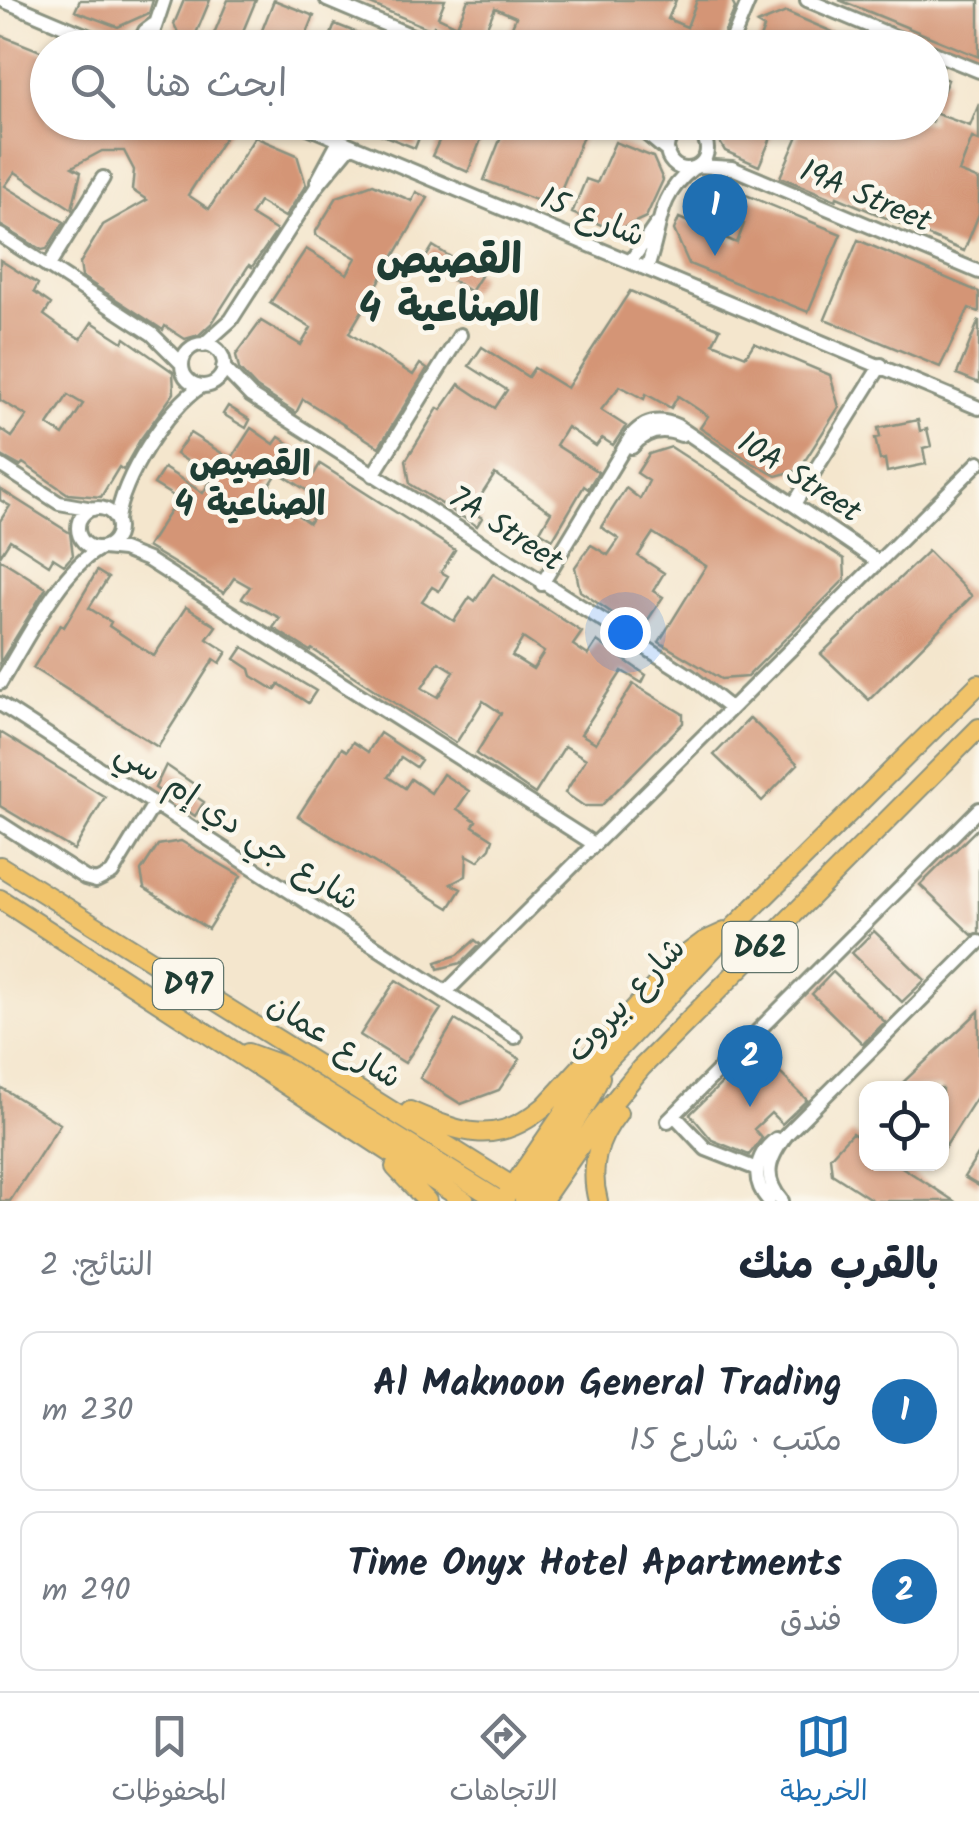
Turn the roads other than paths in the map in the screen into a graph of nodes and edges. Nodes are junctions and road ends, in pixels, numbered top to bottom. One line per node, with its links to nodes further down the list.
1 (2, 0): 7 (street)
2 (164, 0): 6 (street)
3 (327, 0): 10 (street)
4 (749, 0): 11 (street)
5 (808, 0): 12 (street)
6 (153, 25): 8 (street); 9 (street)
7 (73, 30)
8 (146, 30)
9 (152, 30)
10 (398, 30)
11 (737, 30)
12 (879, 30)
13 (949, 59): 14 (street)
14 (979, 71)
15 (338, 140): 20 (street, شارع 15)
16 (653, 140): 22 (street)
17 (670, 140): 22 (street)
18 (703, 140): 21 (street)
19 (706, 140): 21 (street)
20 (345, 143): 29 (street, شارع 15); 33 (street)
21 (706, 143): 23 (street); 24 (street)
22 (668, 154): 23 (street); 26 (street)
23 (695, 167): 24 (street); 26 (street)
24 (732, 168): 32 (street, 19A Street)
25 (103, 178): 30 (street)
26 (670, 192): 27 (street)
27 (656, 225): 29 (street); 31 (street)
28 (0, 235): 30 (street)
29 (630, 261): 31 (street, شارع 15)
30 (48, 266): 34 (street)
31 (647, 268): 38 (street, شارع 15)
32 (979, 272)
33 (231, 320): 36 (street); 37 (street)
34 (152, 334): 36 (street); 39 (street)
35 (460, 335): 46 (street)
36 (199, 346): 37 (street); 39 (street)
37 (222, 362): 40 (street); 41 (street)
38 (880, 365): 42 (street, شارع 15); 49 (street)
39 (182, 368): 40 (street); 43 (street)
40 (207, 385): 41 (street); 43 (street)
41 (251, 396): 46 (street, 7A Street)
42 (979, 408)
43 (170, 416): 47 (street)
44 (979, 462): 55 (street)
45 (0, 466): 48 (street)
46 (373, 475): 57 (street, 7A Street)
47 (123, 490): 50 (street); 51 (street)
48 (59, 503): 50 (street); 52 (street)
49 (794, 504): 55 (street, 10A Street); 57 (street, 10A Street)
50 (94, 509): 51 (street); 52 (street)
51 (118, 525): 53 (street); 54 (street)
52 (79, 532): 53 (street); 56 (street)
53 (102, 548): 54 (street); 56 (street)
54 (148, 560): 66 (street)
55 (877, 561): 61 (street)
56 (64, 582): 58 (street)
57 (542, 584): 61 (street, 7A Street)
58 (0, 682)
59 (979, 684): 69 (main road, شارع بيروت / D62)
60 (0, 704): 63 (street, شارع جي دي إم سي)
61 (730, 708): 66 (street)
62 (979, 728): 74 (main road, شارع بيروت / D62)
63 (154, 804): 65 (street); 71 (street, شارع جي دي إم سي)
64 (979, 810): 78 (street)
65 (0, 823)
66 (594, 844): 71 (street)
67 (0, 866): 75 (main road, شارع عمان / D97)
68 (0, 899): 73 (main road, شارع عمان / D97)
69 (730, 931): 75 (main road); 79 (main road, شارع بيروت / D62)
70 (979, 942): 76 (street)
71 (446, 992): 72 (street, شارع جي دي إم سي)
72 (515, 1036)
73 (228, 1048): 77 (main road, شارع عمان / D97); 79 (main road)
74 (641, 1068): 79 (main road, شارع بيروت / D62); 82 (main road)
75 (376, 1101): 79 (main road, شارع عمان / D97)
76 (786, 1134): 78 (street); 84 (street)
77 (365, 1139): 80 (main road); 81 (main road, شارع عمان / D97)
78 (756, 1169): 83 (street)
79 (521, 1198)
80 (427, 1201)
81 (465, 1201)
82 (598, 1201)
83 (769, 1201)
84 (782, 1201)

